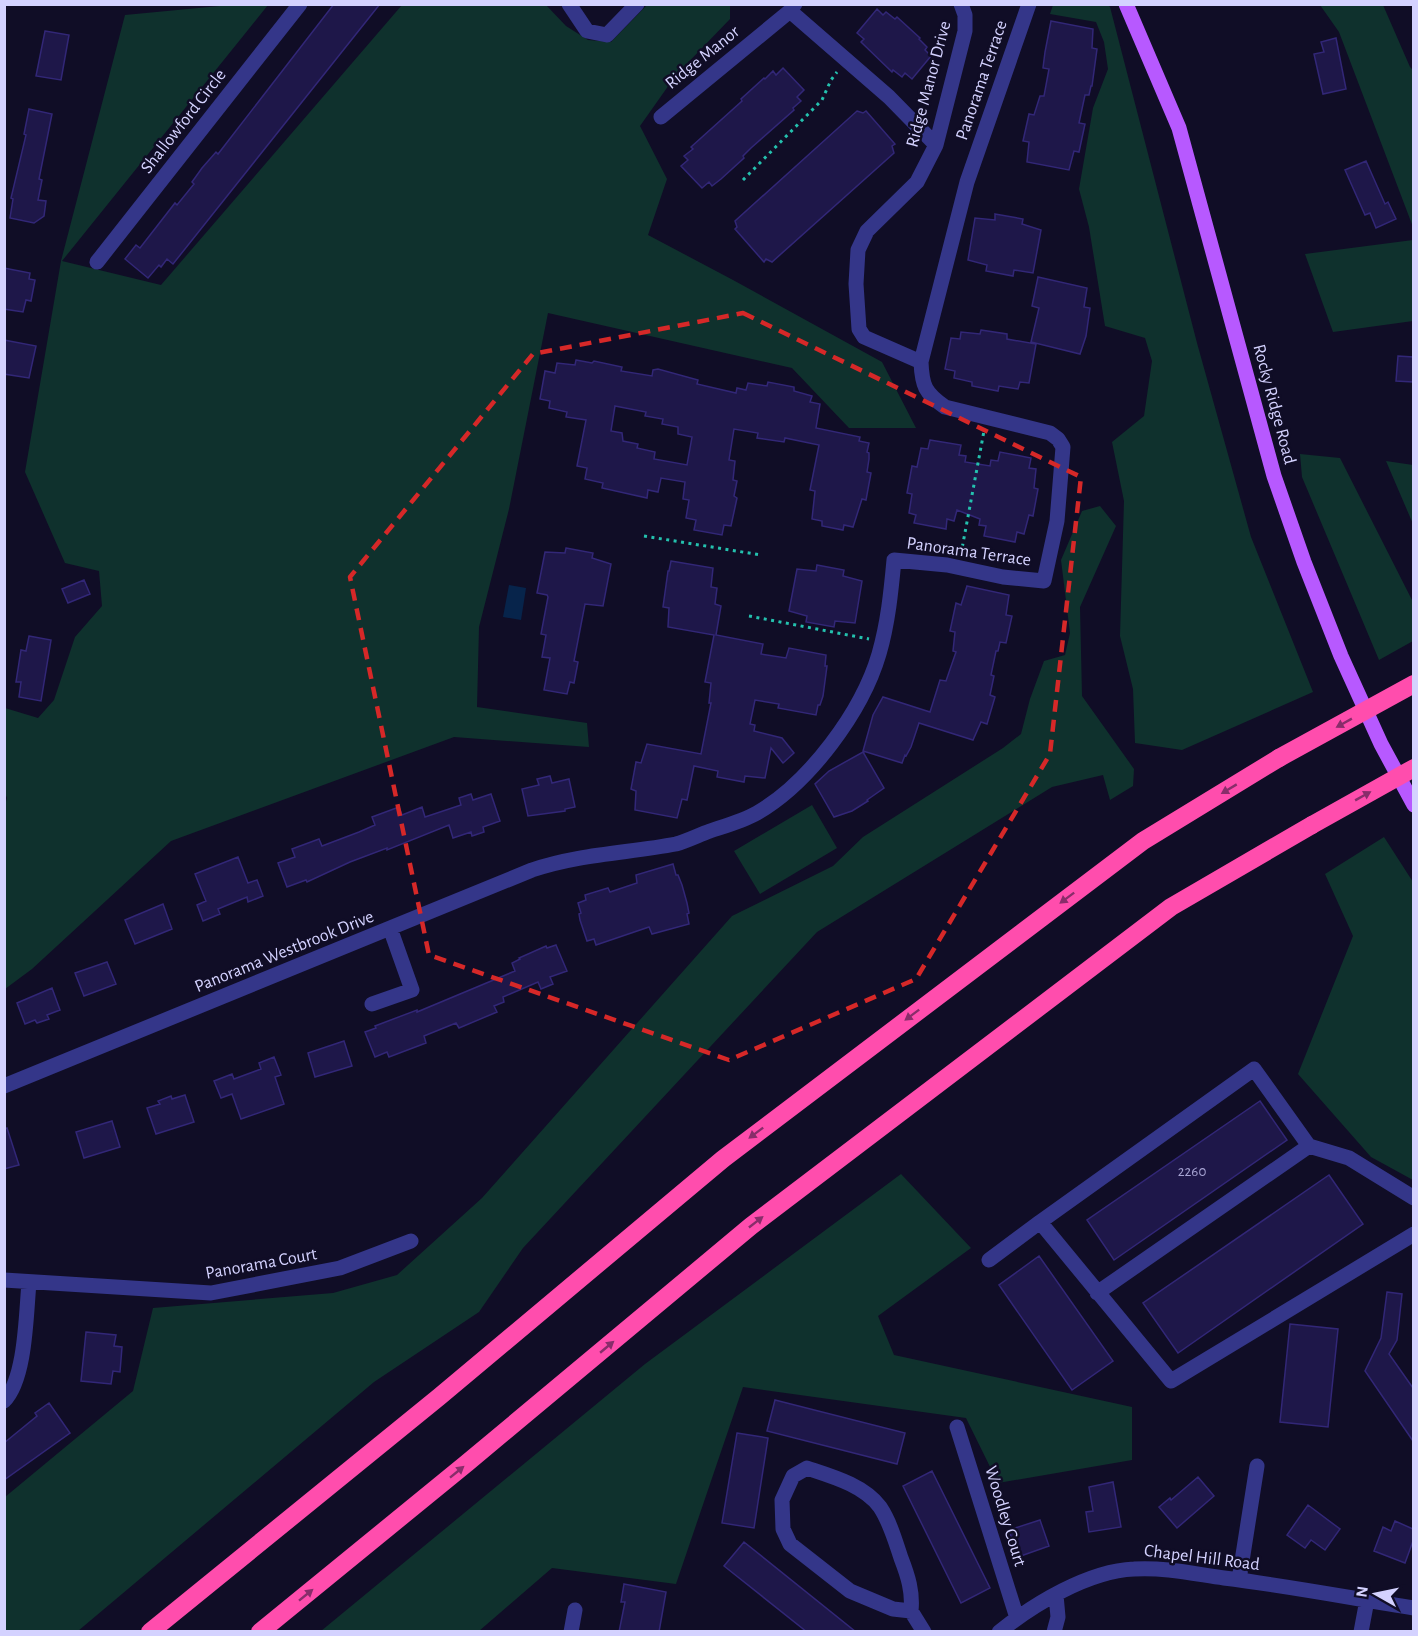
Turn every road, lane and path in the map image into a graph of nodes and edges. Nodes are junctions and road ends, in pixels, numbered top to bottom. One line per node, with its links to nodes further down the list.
1 (300, 4): 12 (street, Shallowford Circle)
2 (569, 4): 3 (street)
3 (638, 4)
4 (961, 4): 10 (street, Ridge Manor Drive)
5 (1029, 4): 13 (street, Panorama Terrace)
6 (1126, 4): 22 (main road, Rocky Ridge Road)
7 (792, 8): 8 (street); 9 (street, Ridge Manor)
8 (846, 61): 10 (street); 11 (path)
9 (661, 117)
10 (936, 145): 13 (street, Ridge Manor Drive)
11 (743, 180)
12 (97, 262)
13 (921, 362): 14 (street, Panorama Terrace)
14 (986, 418): 17 (path); 17 (street, Panorama Terrace)
15 (644, 536): 16 (path)
16 (761, 555)
17 (959, 568): 19 (street, Panorama Terrace)
18 (749, 616): 19 (path)
19 (882, 642): 23 (street, Panorama Terrace)
20 (1413, 684): 46 (highway, one-way to 46, bridge)
21 (1413, 768): 47 (highway, one-way to 21, bridge)
22 (1413, 805)
23 (580, 857): 24 (street, Panorama Westbrook Drive)
24 (390, 928): 25 (street); 26 (street, Panorama Westbrook Drive)
25 (372, 1004)
26 (4, 1086)
27 (1309, 1146): 28 (street); 29 (street); 35 (street)
28 (1413, 1198)
29 (1040, 1222): 32 (street); 35 (street)
30 (1413, 1234): 35 (street)
31 (411, 1241): 34 (street, Panorama Court)
32 (989, 1260)
33 (4, 1280): 34 (street, Panorama Court)
34 (29, 1283): 36 (street)
35 (1097, 1293)
36 (4, 1401)
37 (957, 1427): 45 (street, Woodley Court)
38 (1257, 1466): 39 (street)
39 (1239, 1580): 40 (street, Chapel Hill Road); 41 (street, Chapel Hill Road)
40 (1056, 1595): 45 (street, Chapel Hill Road); 51 (street)
41 (1367, 1600): 42 (street, Chapel Hill Road); 52 (street)
42 (1413, 1608)
43 (575, 1610): 48 (street)
44 (910, 1611): 44 (street); 49 (street)
45 (1017, 1618): 50 (street, Chapel Hill Road)
46 (150, 1632)
47 (260, 1632)
48 (571, 1632)
49 (924, 1632)
50 (999, 1632)
51 (1054, 1632)
52 (1361, 1632)

